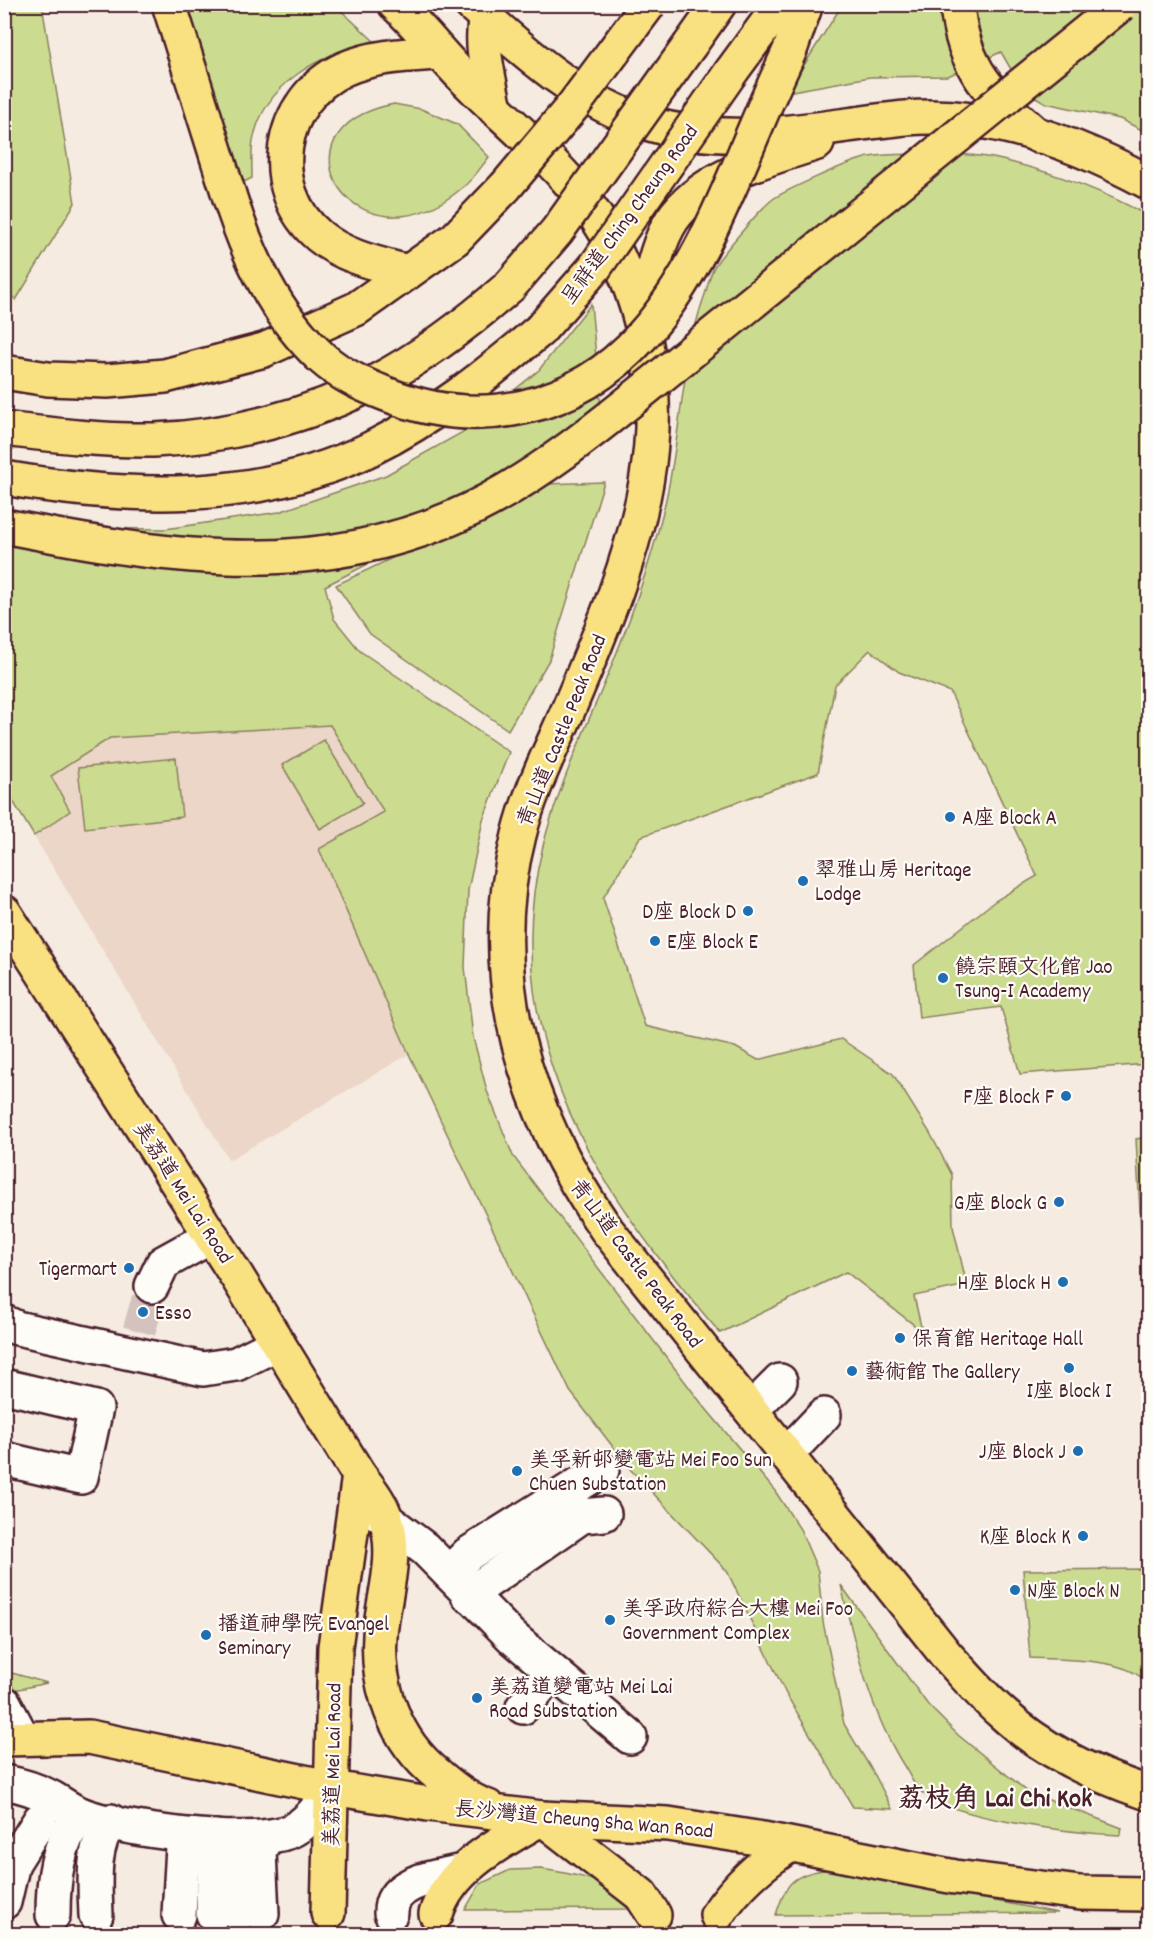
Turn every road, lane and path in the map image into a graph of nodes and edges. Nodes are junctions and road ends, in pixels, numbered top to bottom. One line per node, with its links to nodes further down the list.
1 (169, 4): 6 (main road, bridge)
2 (395, 4): 10 (main road, 青山道 Castle Peak Road)
3 (649, 4): 15 (main road, bridge)
4 (719, 4): 18 (main road, bridge)
5 (781, 4): 19 (main road, 呈祥道 Ching Cheung Road, bridge)
6 (806, 4)
7 (957, 4): 13 (main road)
8 (1121, 4): 20 (main road, bridge)
9 (482, 9): 11 (main road); 12 (main road)
10 (438, 53): 11 (main road, 青山道 Castle Peak Road); 15 (main road)
11 (495, 109): 16 (main road, 青山道 Castle Peak Road)
12 (874, 122): 13 (main road); 16 (main road)
13 (1038, 136): 14 (main road)
14 (1149, 182)
15 (408, 272): 17 (main road)
16 (641, 317): 28 (main road, 青山道 Castle Peak Road)
17 (4, 372)
18 (4, 429)
19 (4, 478)
20 (4, 526)
21 (4, 912): 22 (main road, 美荔道 Mei Lai Road)
22 (212, 1236): 23 (street); 25 (main road, 美荔道 Mei Lai Road)
23 (160, 1280)
24 (4, 1322): 25 (street)
25 (278, 1343): 33 (main road, 美荔道 Mei Lai Road)
26 (780, 1381): 28 (street)
27 (4, 1386): 31 (street)
28 (751, 1410): 30 (main road, 青山道 Castle Peak Road)
29 (824, 1415): 30 (street)
30 (787, 1454): 44 (main road, 青山道 Castle Peak Road)
31 (4, 1459)
32 (602, 1470): 36 (street)
33 (357, 1486): 35 (main road, 美荔道 Mei Lai Road); 43 (main road, 美荔道 Mei Lai Road)
34 (604, 1514): 36 (street)
35 (387, 1521): 36 (street); 46 (main road, 美荔道 Mei Lai Road)
36 (458, 1584): 37 (street)
37 (552, 1673): 39 (street); 40 (street)
38 (4, 1703): 41 (street)
39 (523, 1707)
40 (630, 1737)
41 (13, 1738): 43 (main road, 長沙灣道 Cheung Sha Wan Road)
42 (4, 1782): 45 (street)
43 (333, 1788): 46 (main road, 長沙灣道 Cheung Sha Wan Road); 49 (street); 55 (main road, 美荔道 Mei Lai Road)
44 (1149, 1793)
45 (80, 1814): 47 (street); 48 (street); 62 (street)
46 (527, 1816): 51 (main road, 長沙灣道 Cheung Sha Wan Road); 52 (main road); 60 (main road)
47 (40, 1820): 50 (street); 54 (street)
48 (111, 1821): 49 (street); 58 (street)
49 (229, 1837): 49 (street); 59 (street)
50 (4, 1839)
51 (790, 1845): 53 (main road, 長沙灣道 Cheung Sha Wan Road); 61 (main road)
52 (463, 1871): 56 (street); 57 (main road)
53 (1149, 1894)
54 (4, 1902)
55 (328, 1913)
56 (391, 1913)
57 (436, 1914)
58 (96, 1915)
59 (179, 1915)
60 (654, 1915)
61 (717, 1915)
62 (53, 1916)

